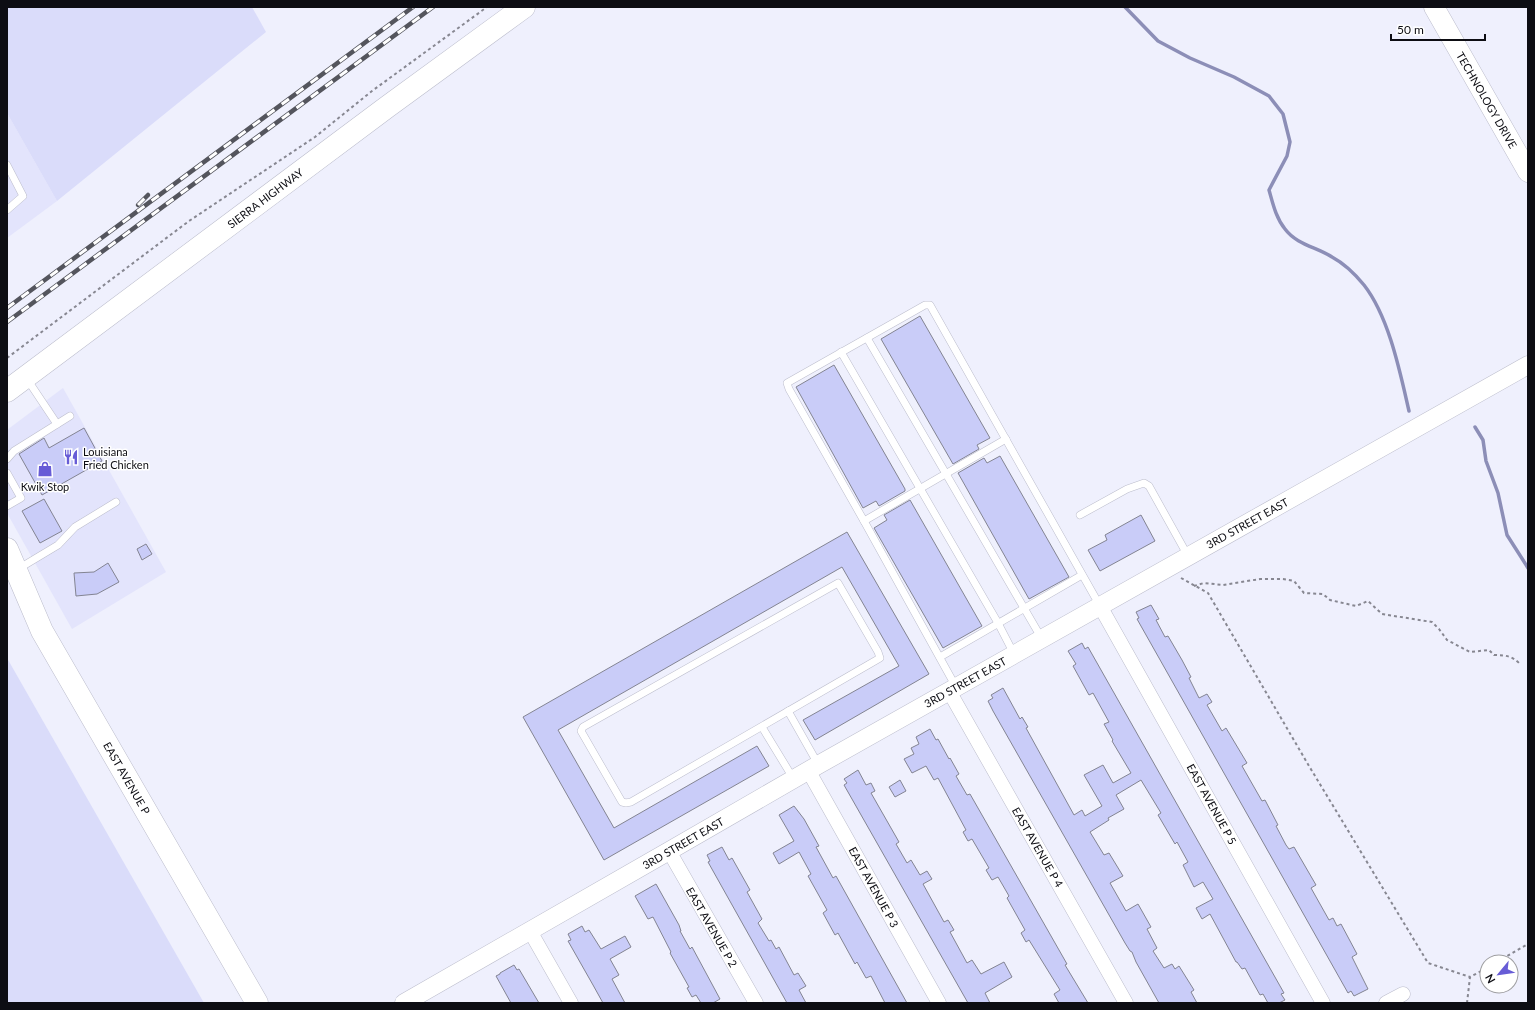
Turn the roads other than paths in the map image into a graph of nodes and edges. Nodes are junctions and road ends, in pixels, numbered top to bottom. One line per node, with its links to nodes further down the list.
1 (524, 7): 9 (main road, SIERRA HIGHWAY)
2 (1434, 7): 4 (main road, TECHNOLOGY DRIVE)
3 (7, 165): 5 (lane)
4 (1528, 172)
5 (7, 210)
6 (867, 338): 7 (lane); 13 (lane); 16 (lane)
7 (841, 352): 17 (lane); 21 (lane)
8 (1528, 365): 23 (street, 3RD STREET EAST)
9 (26, 377): 10 (main road, SIERRA HIGHWAY); 12 (lane)
10 (7, 391)
11 (70, 416): 12 (lane)
12 (57, 424): 14 (lane)
13 (1006, 439): 16 (lane); 24 (lane)
14 (7, 459)
15 (7, 473): 19 (lane)
16 (946, 475): 17 (lane); 27 (lane)
17 (921, 489): 21 (lane); 28 (lane)
18 (116, 502): 25 (lane)
19 (7, 506)
20 (1080, 515): 23 (lane)
21 (864, 521): 31 (lane)
22 (7, 549): 25 (main road, EAST AVENUE P)
23 (1188, 557): 26 (street, 3RD STREET EAST)
24 (1082, 575): 26 (lane); 27 (lane)
25 (12, 578): 39 (main road, EAST AVENUE P)
26 (1100, 606): 29 (street, 3RD STREET EAST); 45 (street, EAST AVENUE P 5)
27 (1024, 608): 28 (lane); 29 (lane)
28 (998, 623): 30 (lane); 31 (lane)
29 (1042, 639): 30 (street, 3RD STREET EAST)
30 (1014, 654): 32 (street, 3RD STREET EAST)
31 (940, 657): 32 (lane)
32 (953, 689): 35 (street, 3RD STREET EAST); 44 (street, EAST AVENUE P 4)
33 (788, 711): 34 (lane); 34 (lane); 35 (lane)
34 (762, 727): 35 (lane)
35 (806, 771): 36 (street, 3RD STREET EAST); 43 (street, EAST AVENUE P 3)
36 (669, 851): 37 (street, 3RD STREET EAST); 42 (street, EAST AVENUE P 2)
37 (530, 931): 40 (street, 3RD STREET EAST); 41 (street)
38 (1403, 994): 46 (street)
39 (257, 1003)
40 (404, 1003)
41 (571, 1003)
42 (756, 1003)
43 (940, 1003)
44 (1126, 1003)
45 (1323, 1003)
46 (1386, 1003)

